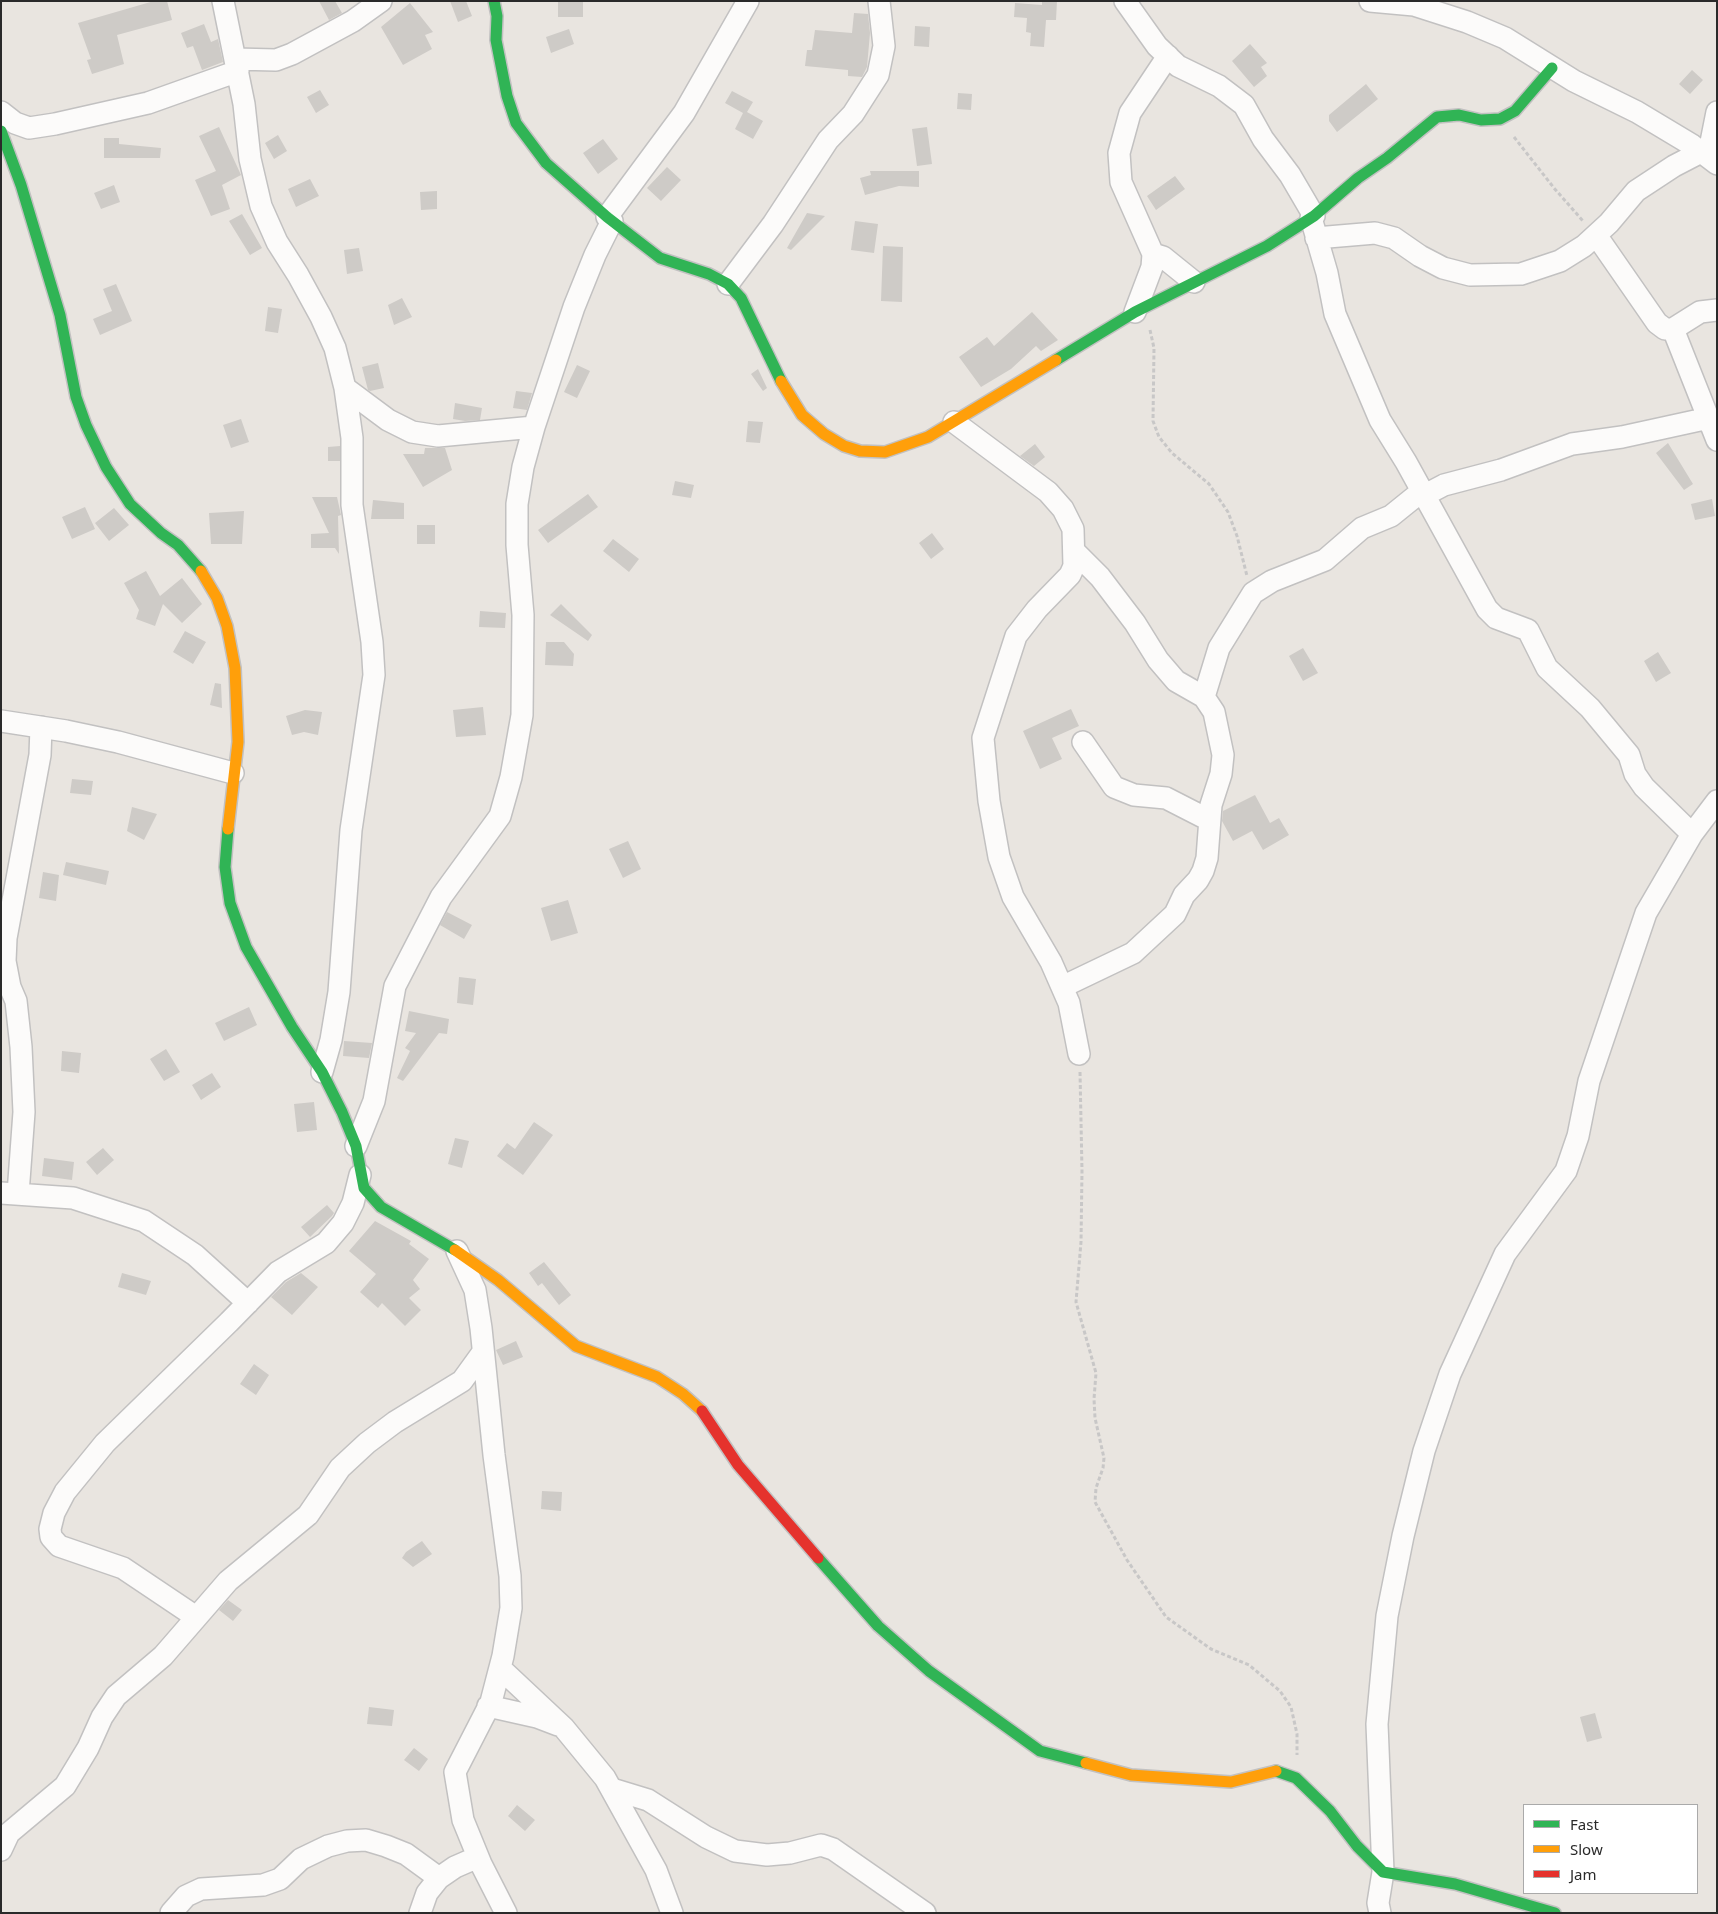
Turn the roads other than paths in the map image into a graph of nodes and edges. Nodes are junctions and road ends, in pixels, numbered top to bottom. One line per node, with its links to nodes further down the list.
1 (223, 1): 9 (street)
2 (382, 1): 9 (street)
3 (494, 1): 15 (street)
4 (748, 1): 15 (street)
5 (880, 1): 20 (street)
6 (1125, 1): 8 (street)
7 (1370, 1): 10 (street)
8 (1168, 56): 16 (street); 18 (street)
9 (236, 65): 11 (street); 24 (street)
10 (1552, 68): 14 (street); 16 (street)
11 (1, 112)
12 (1717, 112): 14 (street)
13 (1, 132): 35 (street)
14 (1709, 158): 17 (street)
15 (609, 219): 20 (street); 27 (street)
16 (1314, 224): 17 (street); 19 (street); 29 (street)
17 (1596, 234): 23 (street)
18 (1153, 254): 19 (street); 21 (street)
19 (1194, 282): 21 (street)
20 (728, 284): 26 (street)
21 (1138, 310): 26 (street)
22 (1717, 310): 23 (street)
23 (1673, 329): 25 (street)
24 (345, 388): 27 (street); 41 (street)
25 (1709, 418): 28 (street); 29 (street)
26 (954, 422): 30 (street)
27 (534, 427): 42 (street)
28 (1717, 440)
29 (1424, 493): 31 (street); 38 (street)
30 (1076, 552): 31 (street); 39 (street)
31 (1204, 697): 37 (street)
32 (1, 721): 33 (street)
33 (41, 728): 35 (street); 44 (street)
34 (1083, 742): 37 (street)
35 (233, 773): 41 (street)
36 (1717, 801): 38 (street)
37 (1210, 820): 39 (street)
38 (1692, 834): 55 (street)
39 (1062, 987): 40 (street)
40 (1079, 1054)
41 (322, 1072): 42 (street)
42 (356, 1146): 43 (street)
43 (360, 1175): 45 (street); 46 (street)
44 (10, 1194): 46 (street)
45 (457, 1250): 47 (street); 55 (street)
46 (248, 1303): 48 (street)
47 (483, 1352): 48 (street); 49 (street)
48 (196, 1617): 53 (street)
49 (500, 1668): 50 (street); 51 (street)
50 (488, 1706): 51 (street); 54 (street)
51 (563, 1727): 52 (street)
52 (612, 1789): 60 (street); 61 (street)
53 (1, 1850)
54 (478, 1857): 56 (street); 59 (street)
55 (1383, 1872): 62 (street); 63 (street)
56 (438, 1878): 57 (street); 58 (street)
57 (171, 1913)
58 (420, 1913)
59 (506, 1913)
60 (672, 1913)
61 (925, 1913)
62 (1380, 1913)
63 (1555, 1913)

